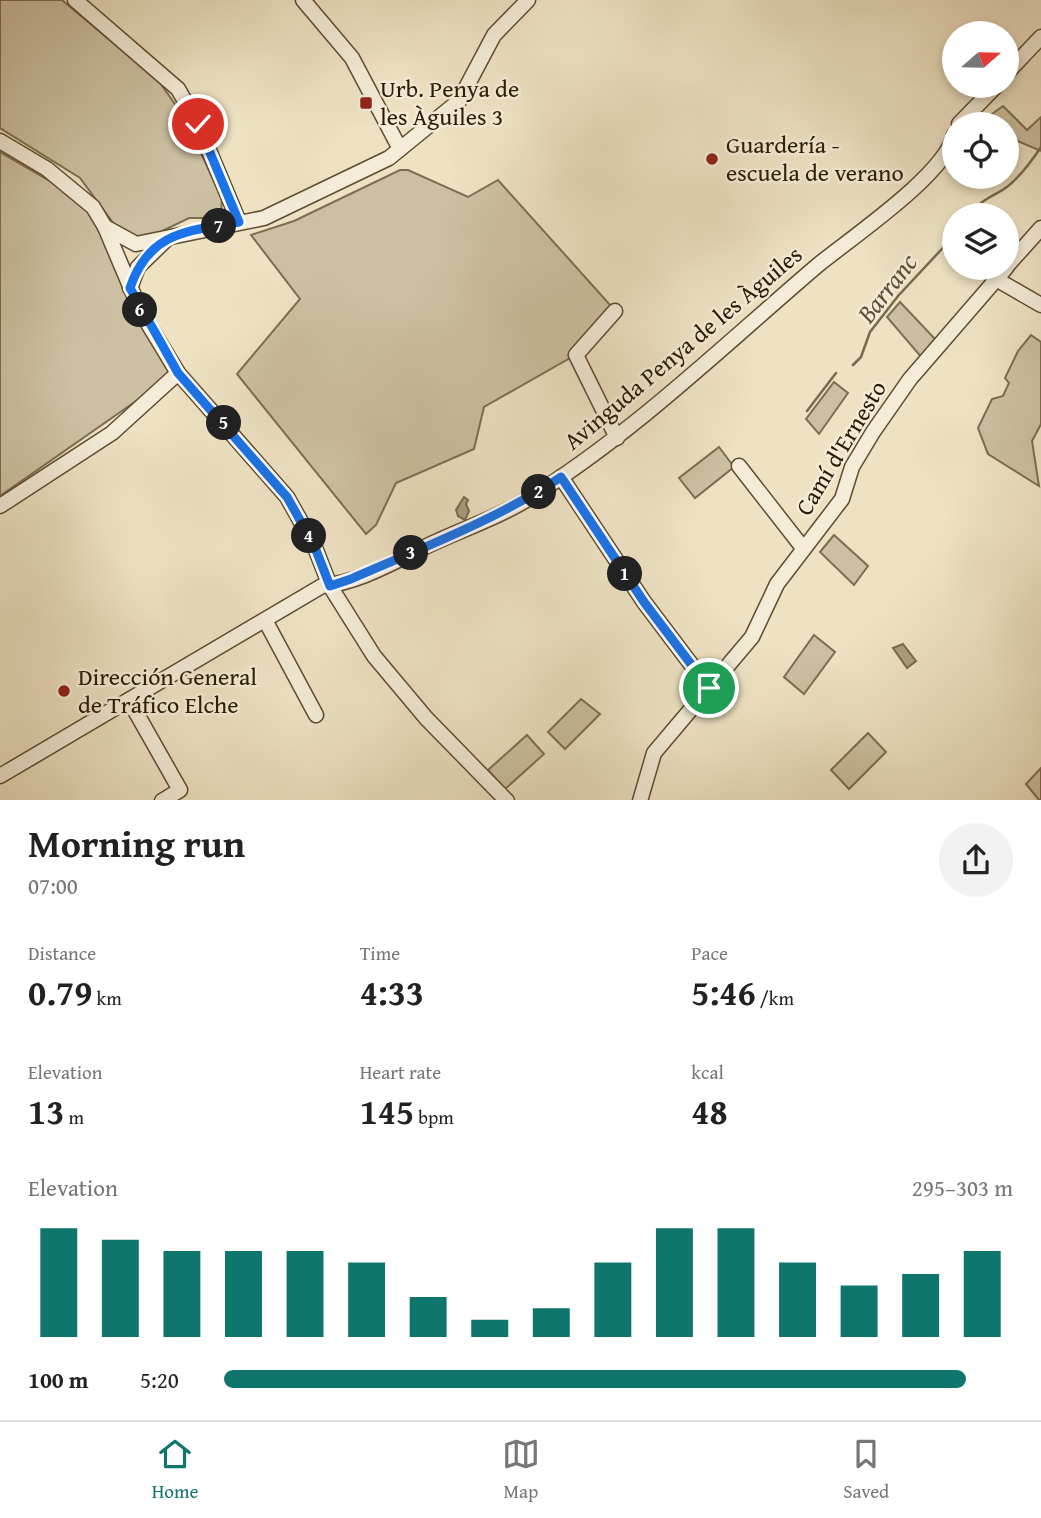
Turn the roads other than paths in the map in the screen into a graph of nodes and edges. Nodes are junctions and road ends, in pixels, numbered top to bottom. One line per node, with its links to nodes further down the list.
1 (303, 0): 9 (street)
2 (528, 0): 9 (street)
3 (80, 1): 11 (street)
4 (1041, 37): 5 (street)
5 (1019, 60)
6 (984, 98): 7 (street)
7 (971, 112)
8 (0, 141): 12 (street)
9 (400, 149): 11 (street)
10 (942, 158): 25 (street, Avinguda Penya de les Àguiles)
11 (239, 222): 14 (street)
12 (105, 227): 15 (street); 17 (street)
13 (1041, 228): 16 (street, Camí d'Ernesto)
14 (173, 234): 15 (street); 18 (street)
15 (131, 243): 17 (street)
16 (1019, 252)
17 (118, 260): 18 (street); 21 (street)
18 (144, 260): 21 (street)
19 (994, 280): 29 (street, Camí d'Ernesto)
20 (1012, 280): 22 (street)
21 (130, 288): 24 (street)
22 (1041, 305)
23 (615, 311): 25 (street)
24 (178, 373): 28 (street); 30 (street)
25 (617, 438): 27 (street, Avinguda Penya de les Àguiles)
26 (739, 466): 29 (street)
27 (561, 477): 30 (street, Avinguda Penya de les Àguiles); 34 (street)
28 (0, 506)
29 (803, 548): 34 (street, Camí d'Ernesto)
30 (330, 586): 31 (street, Avinguda Penya de les Àguiles); 39 (street)
31 (265, 620): 32 (street, Avinguda Penya de les Àguiles); 33 (street)
32 (249, 629): 33 (street); 35 (street, Avinguda Penya de les Àguiles)
33 (282, 655): 36 (street)
34 (709, 688): 40 (street, Camí d'Ernesto)
35 (129, 700): 37 (street, Avinguda Penya de les Àguiles); 38 (street)
36 (316, 715)
37 (0, 776)
38 (162, 800)
39 (507, 800)
40 (640, 800)

